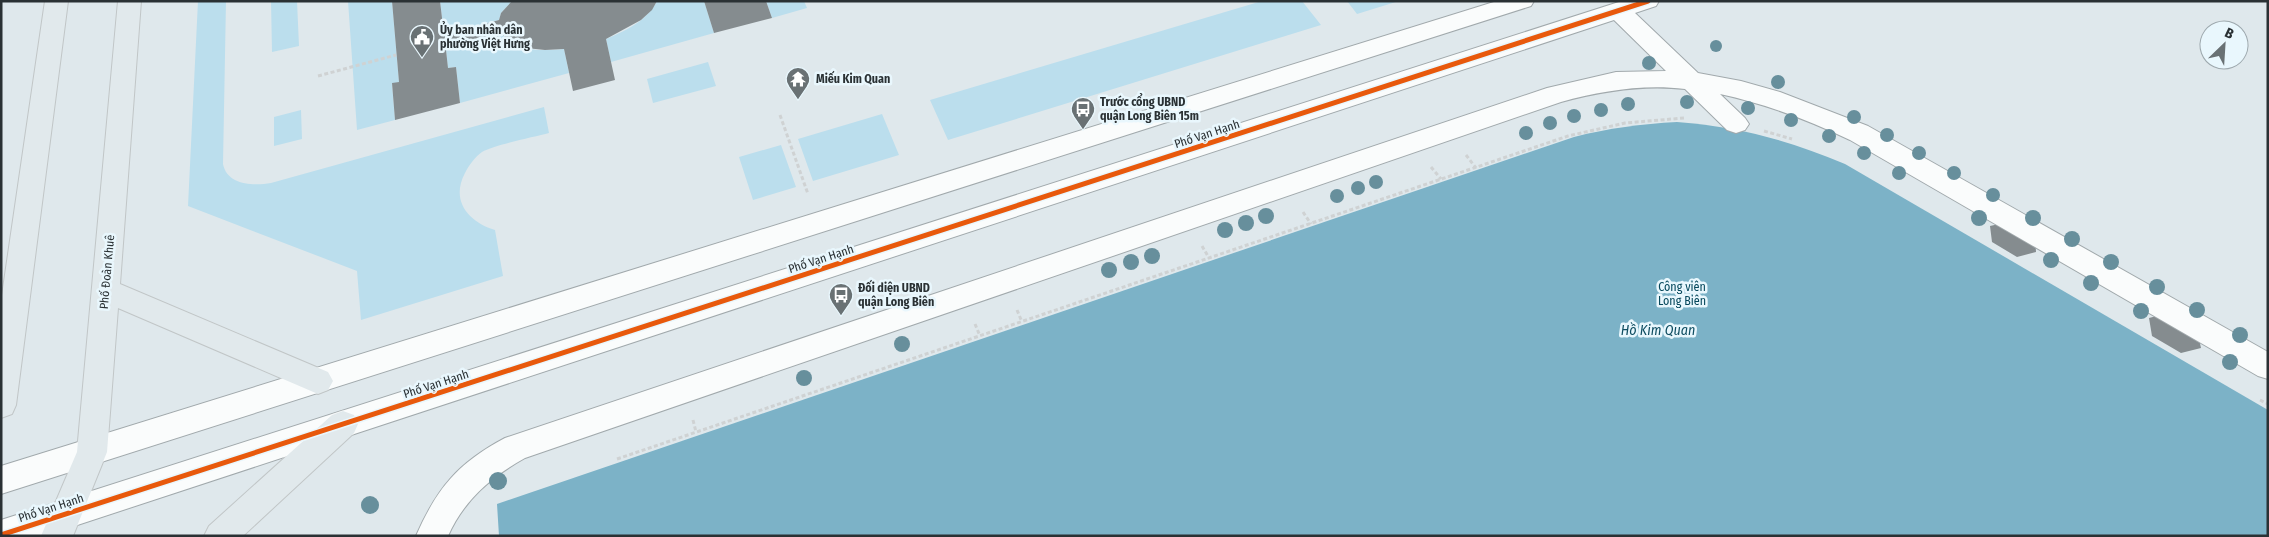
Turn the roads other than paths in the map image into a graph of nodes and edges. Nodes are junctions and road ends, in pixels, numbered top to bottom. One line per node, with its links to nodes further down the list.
1 (57, 1): 11 (main road)
2 (130, 1): 8 (main road, Phố Đoàn Khuê)
3 (1523, 1): 10 (street)
4 (1648, 1): 5 (street, Phố Vạn Hạnh)
5 (1619, 11): 6 (street); 12 (street, Phố Vạn Hạnh)
6 (1692, 81): 7 (street); 9 (street); 18 (street)
7 (1736, 124)
8 (106, 290): 10 (main road); 13 (main road, Phố Đoàn Khuê)
9 (2268, 366)
10 (318, 381): 13 (street)
11 (1, 405)
12 (343, 424): 15 (street, Phố Vạn Hạnh); 17 (main road)
13 (92, 452): 14 (street); 15 (main road, Phố Đoàn Khuê)
14 (1, 480)
15 (62, 524): 16 (street, Phố Vạn Hạnh)
16 (1, 535)
17 (220, 536)
18 (432, 536)

